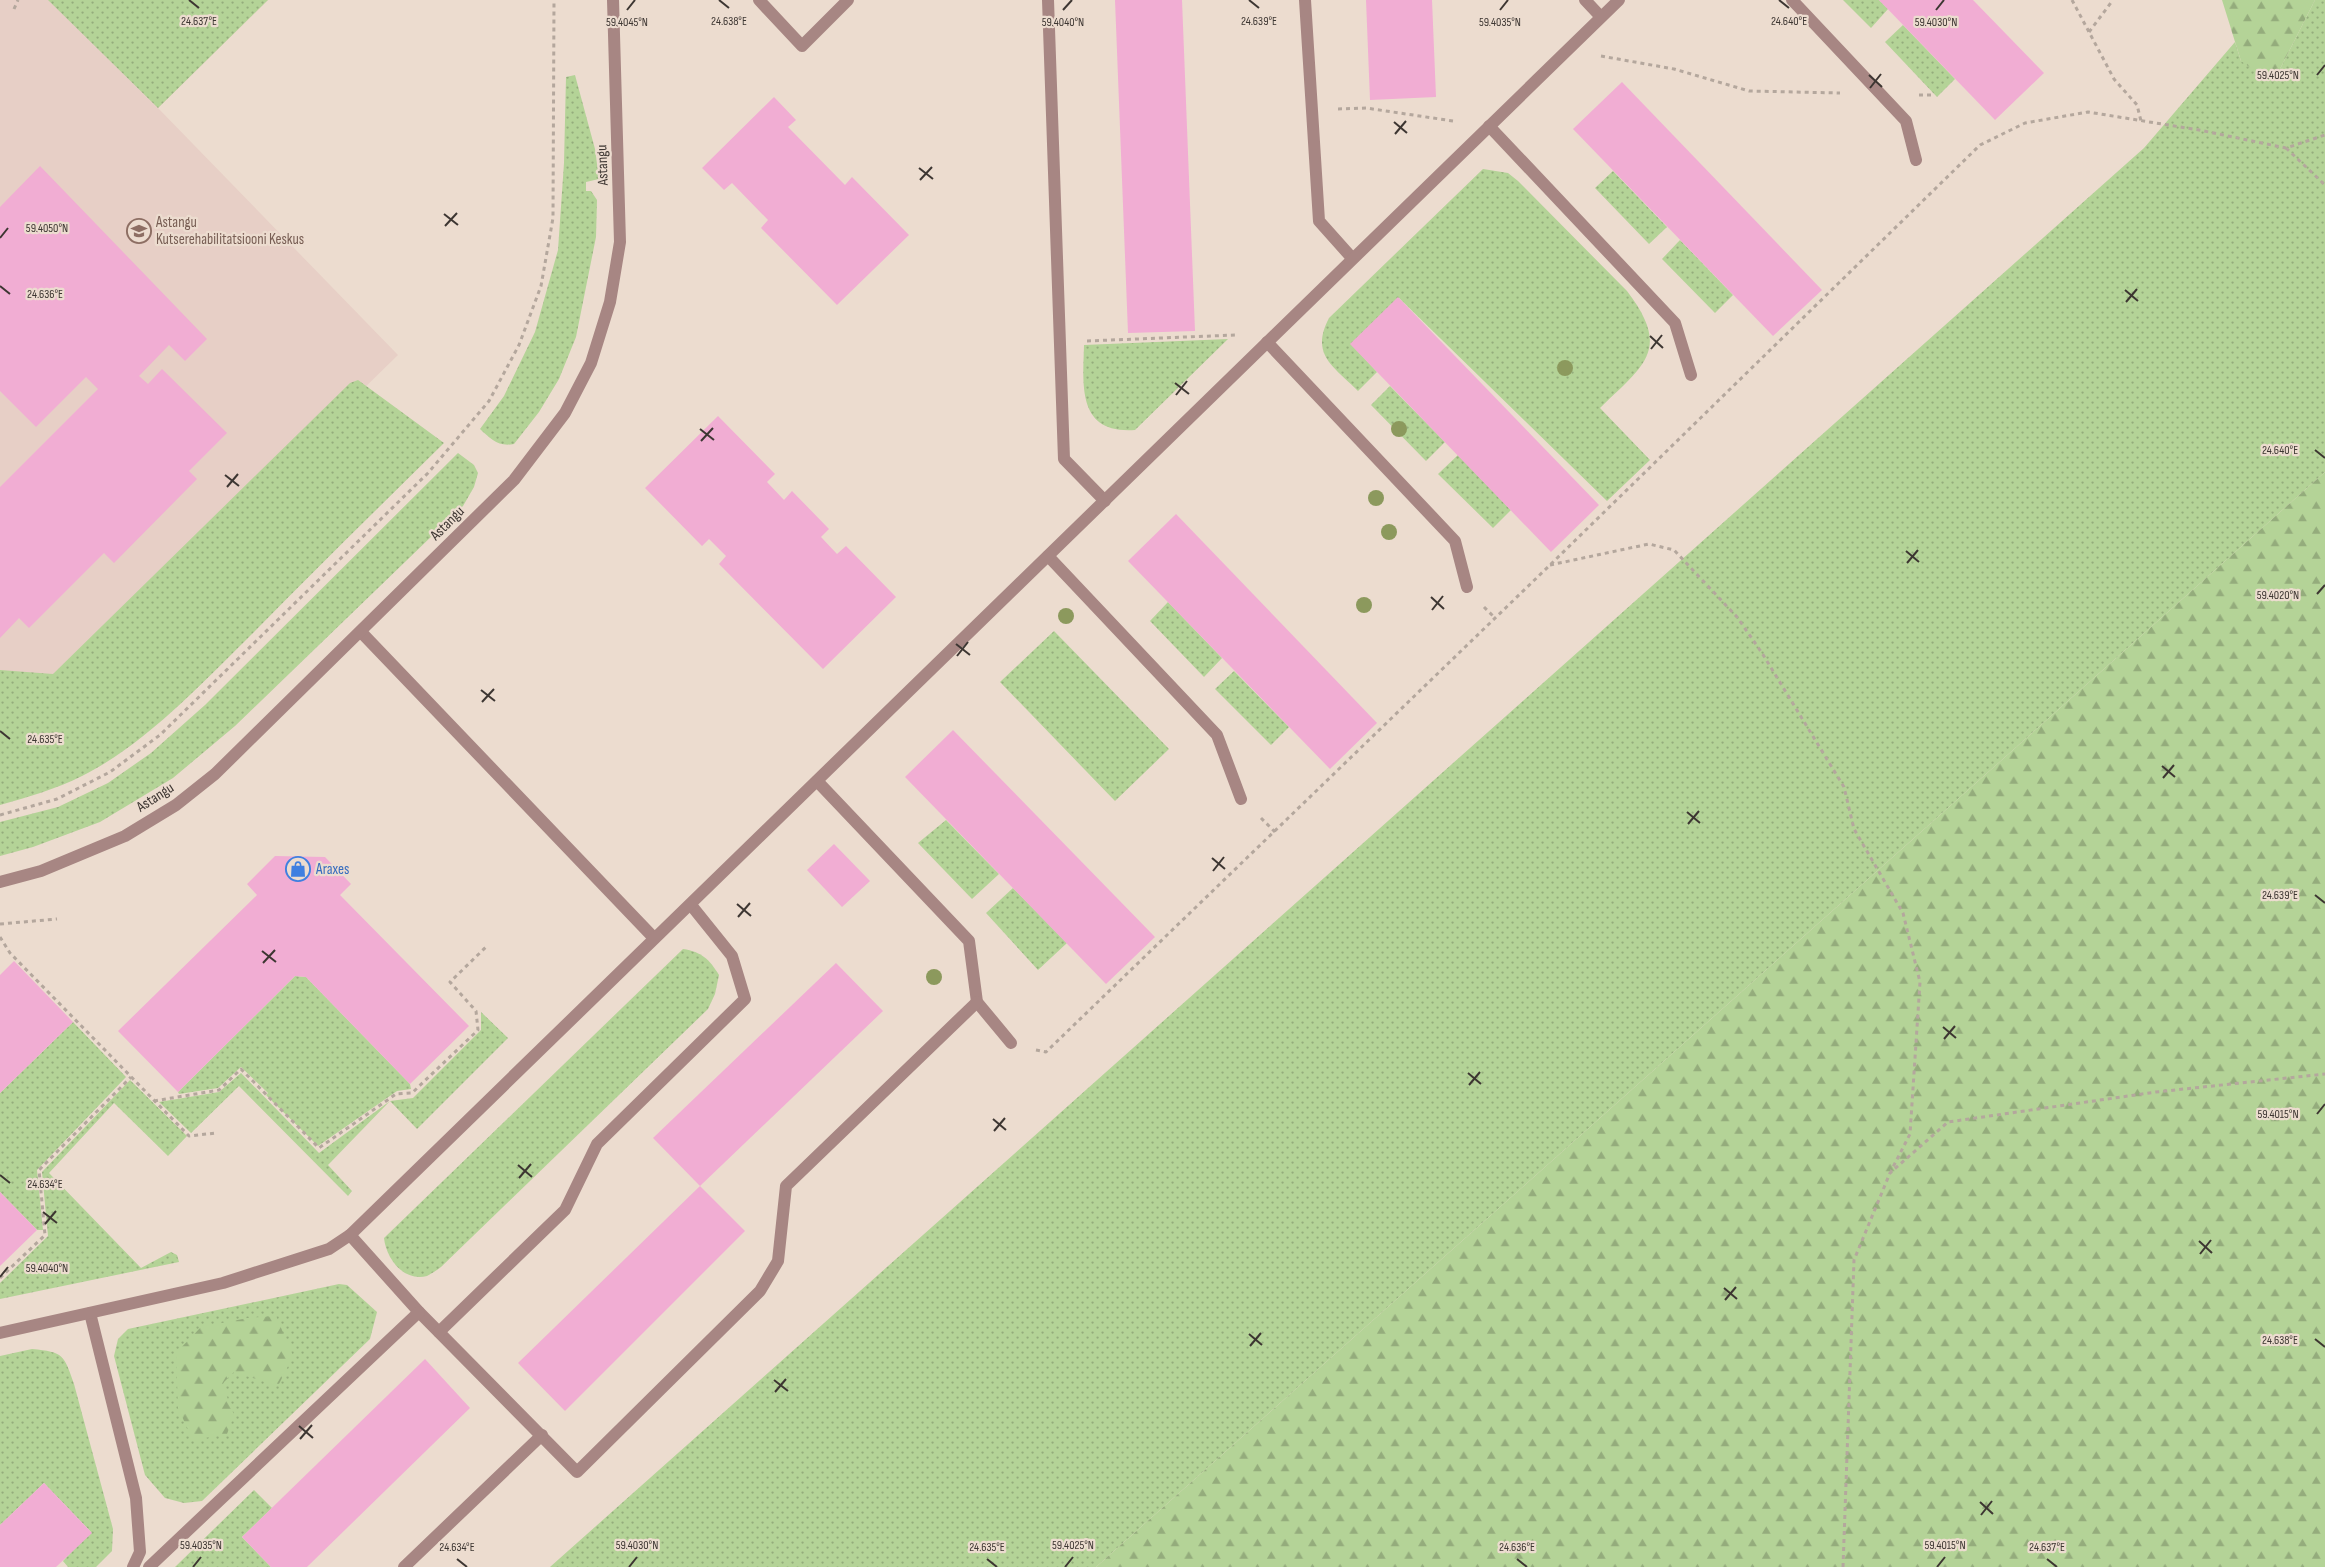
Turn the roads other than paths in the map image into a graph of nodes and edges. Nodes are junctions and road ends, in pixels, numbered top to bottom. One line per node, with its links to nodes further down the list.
1 (613, 0): 18 (street, Astangu)
2 (759, 0): 3 (street)
3 (848, 0)
4 (1048, 0): 15 (street)
5 (1305, 0): 12 (street)
6 (1585, 0): 9 (street)
7 (1619, 0): 9 (street)
8 (1792, 0): 11 (street)
9 (1601, 17): 10 (street)
10 (1489, 126): 12 (street); 14 (street)
11 (1916, 160)
12 (1352, 258): 13 (street)
13 (1267, 342): 15 (street); 17 (street)
14 (1691, 375)
15 (1105, 501): 16 (street)
16 (1048, 556): 19 (street); 20 (street)
17 (1467, 587)
18 (361, 632): 21 (street, Astangu); 23 (street)
19 (817, 781): 22 (street); 24 (street)
20 (1241, 799)
21 (0, 882)
22 (691, 905): 23 (street); 29 (street)
23 (654, 938): 26 (street)
24 (977, 1002): 25 (street); 31 (street)
25 (1011, 1043)
26 (350, 1235): 27 (street); 28 (street)
27 (419, 1312): 29 (street); 33 (street)
28 (90, 1313): 30 (street); 32 (street)
29 (439, 1332): 31 (street)
30 (0, 1333)
31 (542, 1435): 34 (street)
32 (134, 1567)
33 (149, 1567)
34 (404, 1567)

